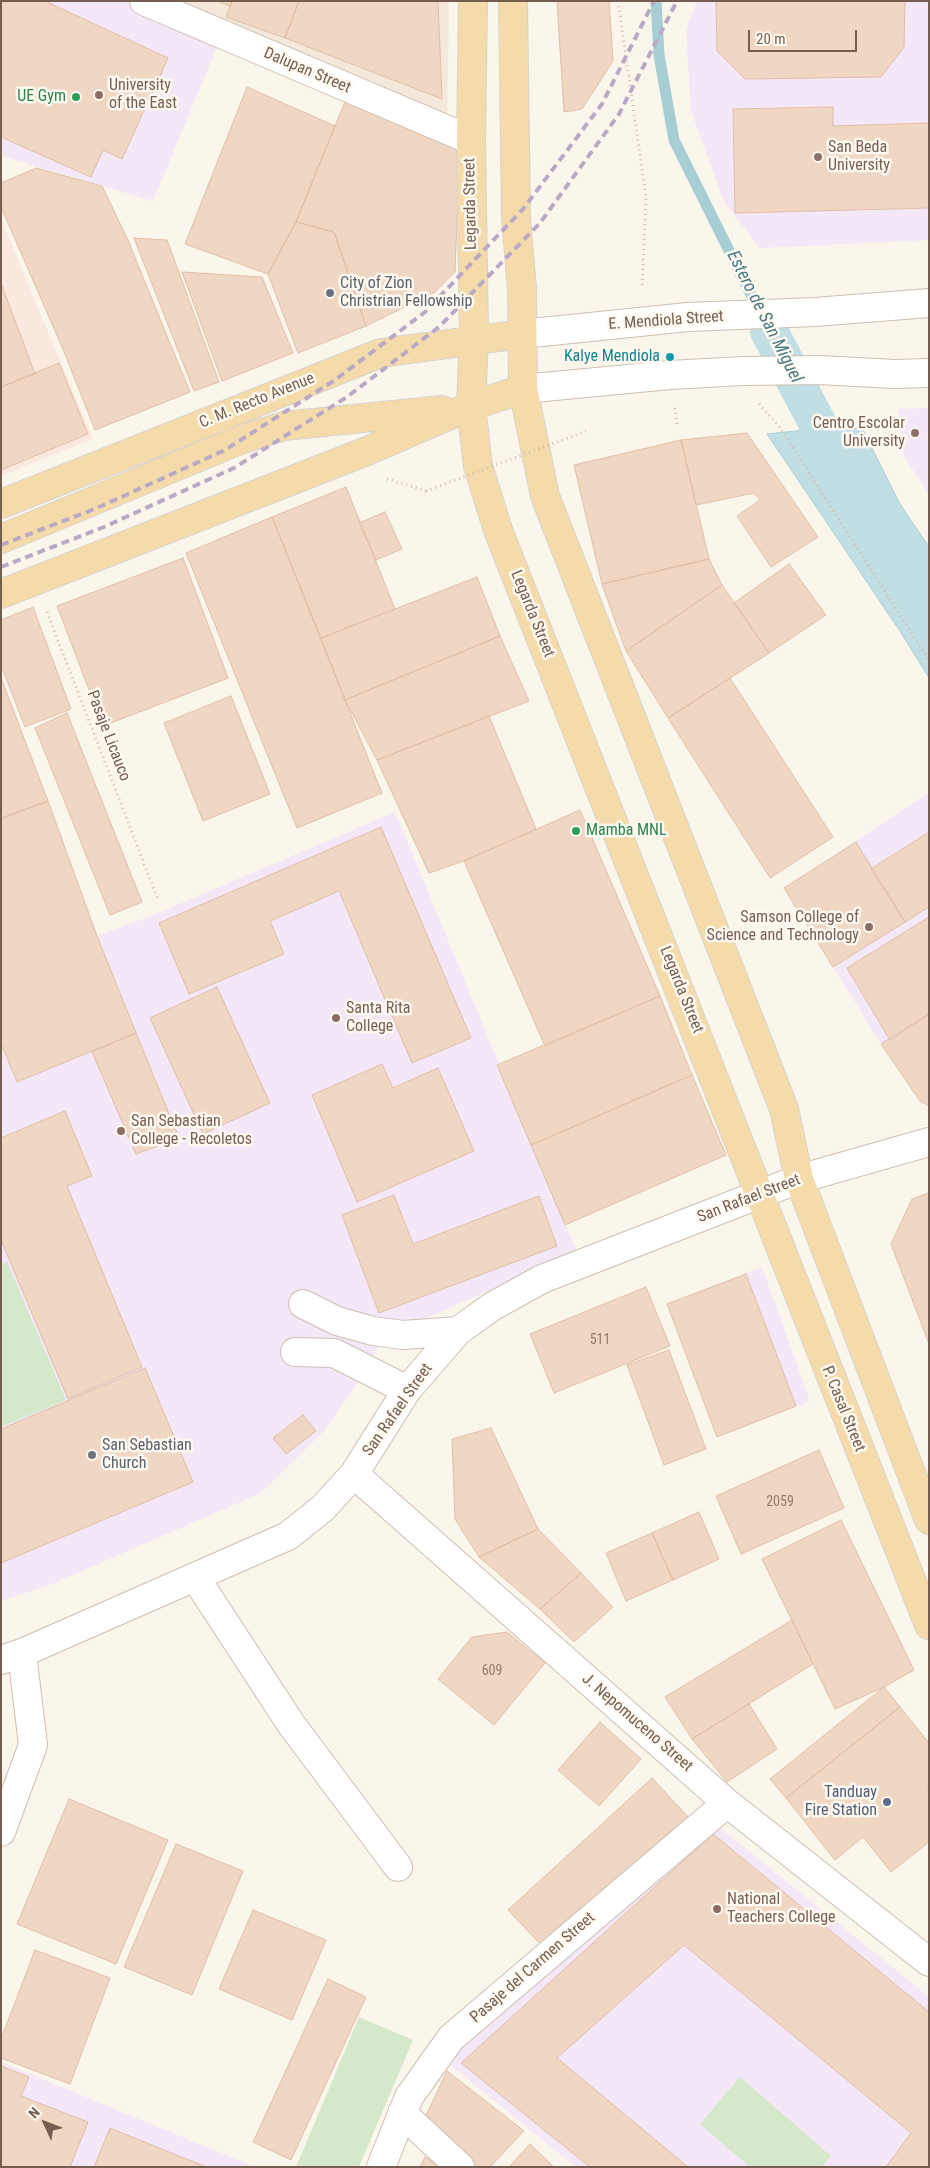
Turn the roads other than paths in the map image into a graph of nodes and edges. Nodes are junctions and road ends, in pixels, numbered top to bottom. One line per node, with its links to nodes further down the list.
1 (144, 1): 4 (street, Dalupan Street)
2 (473, 1): 4 (main road, Legarda Street)
3 (513, 1): 6 (main road)
4 (471, 140): 7 (main road, Legarda Street)
5 (929, 303): 6 (street, E. Mendiola Street)
6 (522, 334): 7 (main road, C. M. Recto Avenue); 9 (main road)
7 (474, 339): 10 (main road, Legarda Street); 11 (main road, C. M. Recto Avenue)
8 (929, 373): 9 (street)
9 (523, 389): 10 (main road, C. M. Recto Avenue); 15 (main road)
10 (471, 406): 12 (main road, C. M. Recto Avenue); 13 (main road, C. M. Recto Avenue); 16 (main road, Legarda Street)
11 (1, 504)
12 (1, 539)
13 (1, 594)
14 (929, 1142): 15 (street, San Rafael Street)
15 (799, 1179): 16 (street, San Rafael Street); 22 (main road)
16 (758, 1194): 18 (street, San Rafael Street); 24 (main road, P. Casal Street)
17 (303, 1304): 18 (street)
18 (458, 1331): 20 (street, San Rafael Street)
19 (295, 1352): 20 (street)
20 (407, 1390): 21 (street, San Rafael Street)
21 (354, 1474): 23 (street, San Rafael Street); 26 (street, J. Nepomuceno Street)
22 (929, 1520)
23 (195, 1578): 25 (street, San Rafael Street); 28 (street)
24 (929, 1625)
25 (12, 1656): 27 (street)
26 (727, 1803): 29 (street, J. Nepomuceno Street); 30 (street, Pasaje del Carmen Street)
27 (1, 1832)
28 (398, 1867)
29 (929, 1962)
30 (402, 2113): 31 (street, Pasaje del Carmen Street); 32 (street)
31 (380, 2167)
32 (460, 2167)

